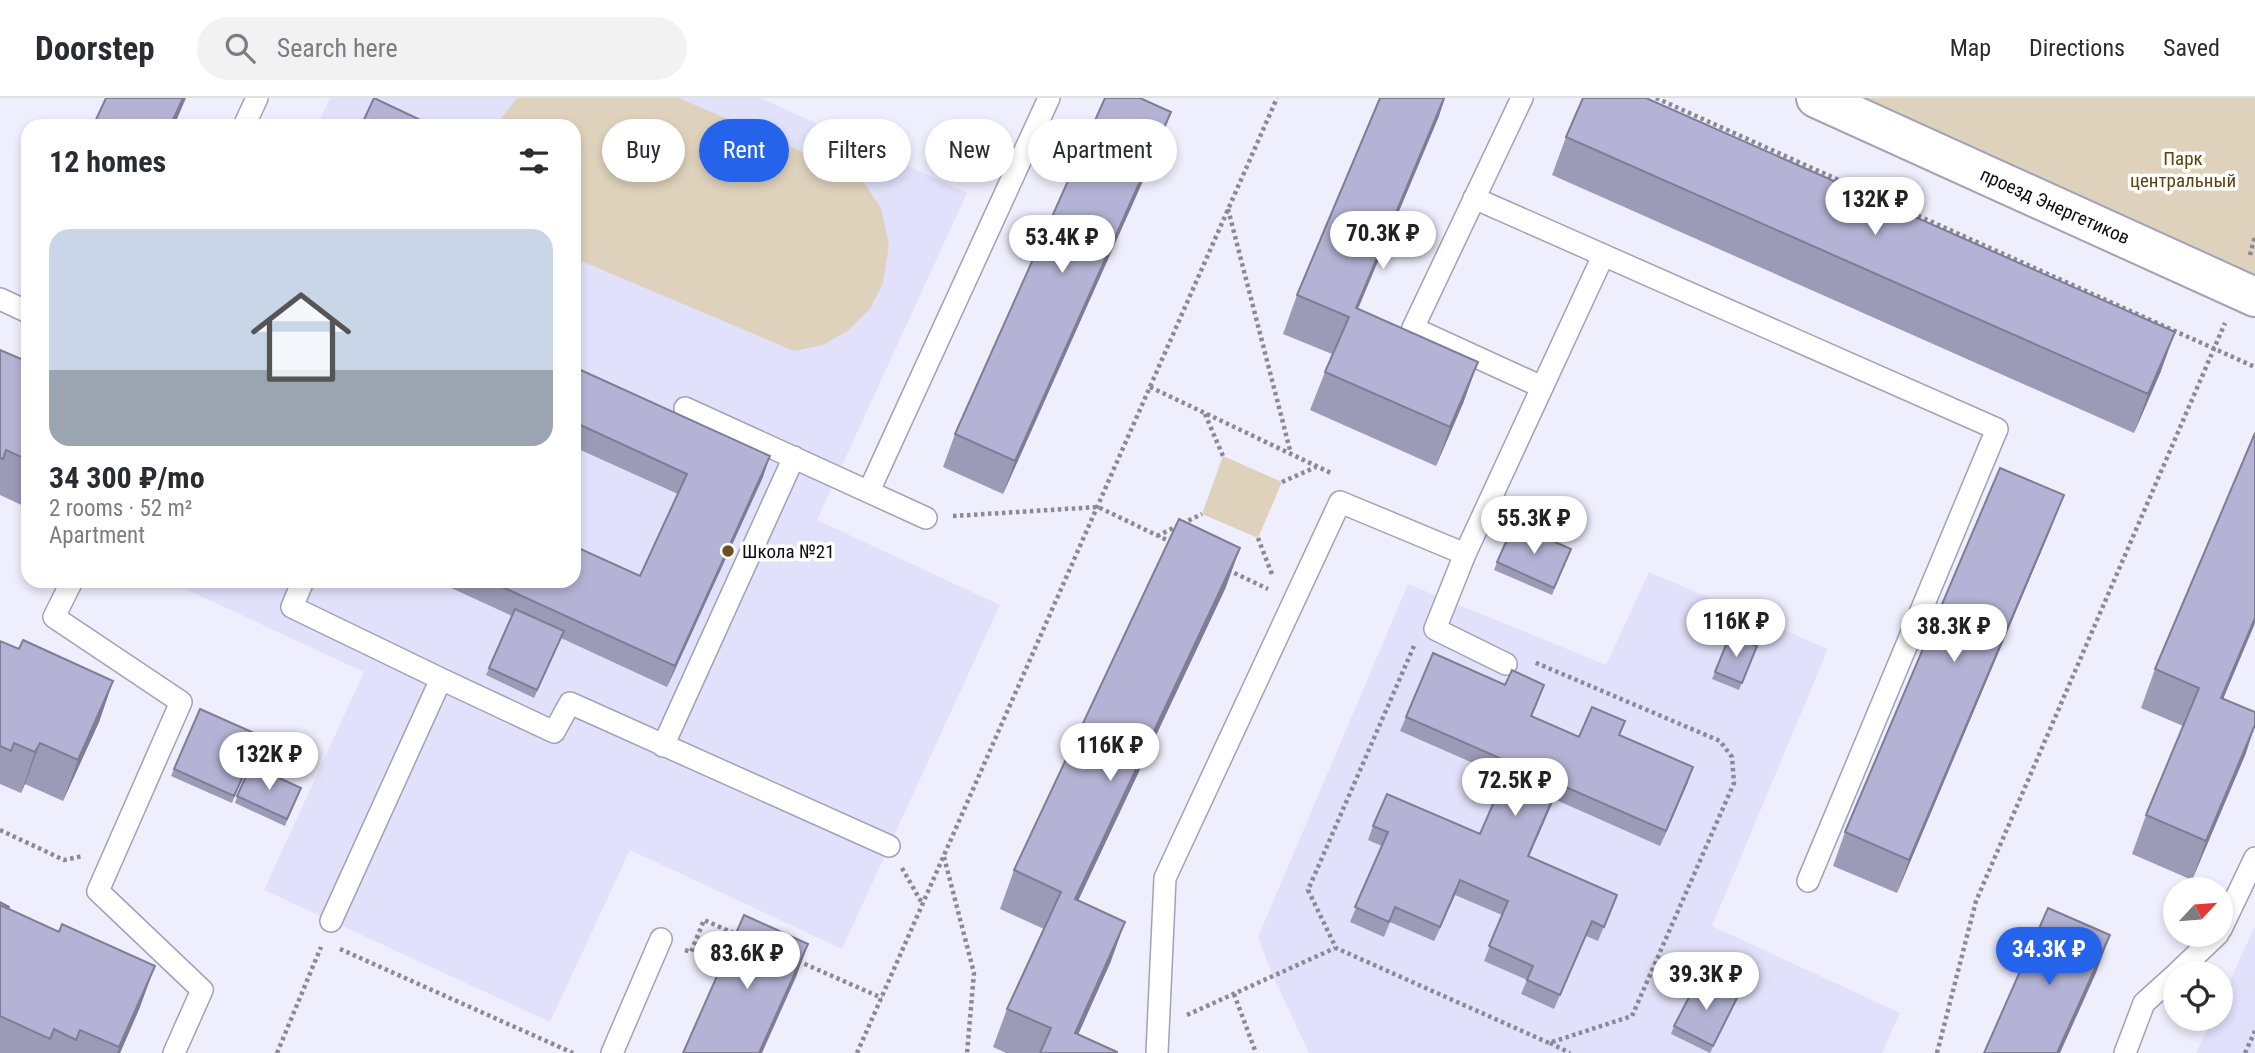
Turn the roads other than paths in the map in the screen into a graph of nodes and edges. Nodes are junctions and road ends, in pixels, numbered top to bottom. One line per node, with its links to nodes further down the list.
1 (257, 98): 5 (lane)
2 (1049, 98): 14 (lane)
3 (1522, 98): 6 (lane)
4 (1816, 98): 8 (street, проезд Энергетиков)
5 (247, 119)
6 (1474, 198): 7 (lane); 11 (lane)
7 (1603, 256): 11 (lane); 24 (lane)
8 (2246, 294)
9 (0, 299): 10 (lane)
10 (21, 309)
11 (1542, 387): 16 (lane)
12 (685, 408): 13 (lane)
13 (794, 457): 14 (lane); 21 (lane)
14 (869, 491): 15 (lane)
15 (926, 518)
16 (1465, 554): 19 (lane); 33 (lane)
17 (68, 588): 31 (lane)
18 (300, 588): 20 (lane)
19 (1506, 664)
20 (441, 678): 21 (lane); 26 (lane)
21 (663, 746): 22 (lane)
22 (889, 846)
23 (2255, 858): 25 (lane)
24 (1808, 881)
25 (2233, 904)
26 (331, 921)
27 (662, 939): 32 (lane)
28 (2204, 947): 29 (lane)
29 (2190, 961)
30 (2163, 986): 34 (lane)
31 (174, 1053)
32 (612, 1053)
33 (1157, 1053)
34 (2125, 1053)

